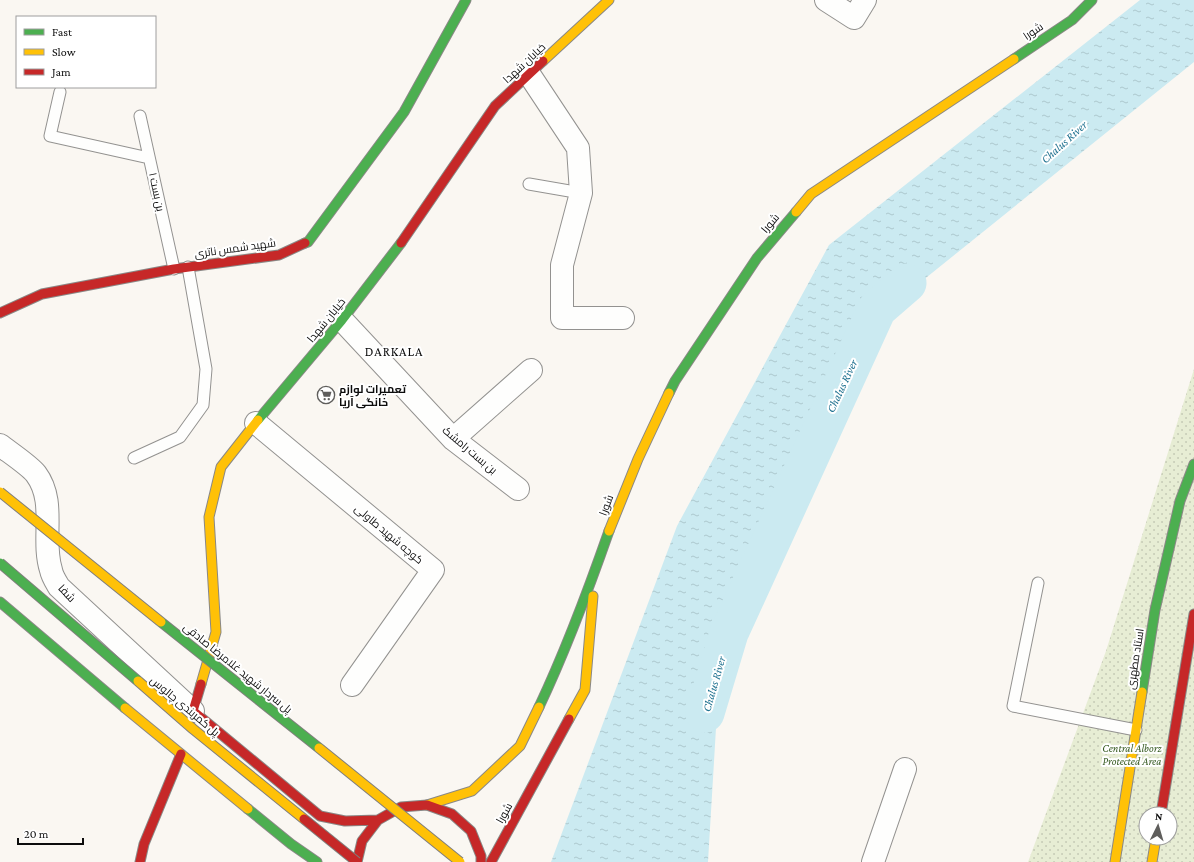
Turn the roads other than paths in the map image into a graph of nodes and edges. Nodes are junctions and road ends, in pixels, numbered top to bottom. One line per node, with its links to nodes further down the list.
1 (466, 0): 12 (main road, شهید شمس ناتری)
2 (609, 0): 6 (main road, خیابان شهدا)
3 (826, 0): 4 (street)
4 (865, 0)
5 (1092, 0): 26 (main road, شورا)
6 (529, 74): 11 (street); 16 (main road, خیابان شهدا)
7 (60, 92): 9 (lane)
8 (140, 116): 9 (lane, بن بست ۱)
9 (150, 158): 13 (lane, بن بست ۱)
10 (529, 184): 11 (lane)
11 (581, 193): 15 (street)
12 (188, 267): 13 (main road, شهید شمس ناتری); 21 (lane)
13 (174, 269): 14 (main road, شهید شمس ناتری)
14 (0, 313)
15 (623, 318)
16 (342, 320): 18 (main road, خیابان شهدا); 19 (street, بن بست رامشک)
17 (531, 370): 19 (street)
18 (256, 423): 30 (street, کوچه شهید طاولی); 31 (main road, خیابان شهدا)
19 (453, 438): 23 (street, بن بست رامشک)
20 (0, 445): 31 (street, شفا)
21 (134, 458)
22 (1194, 464): 32 (main road, استاد مطهری)
23 (518, 489)
24 (0, 492): 44 (main road, پل سردار شهید غلامرضا صادقی, bridge)
25 (0, 563): 43 (main road, پل کمربندی چالوس, bridge)
26 (595, 572): 35 (main road, شورا); 46 (main road, شورا)
27 (1038, 583): 32 (lane)
28 (0, 602): 33 (main road)
29 (1194, 614): 36 (main road)
30 (352, 685)
31 (193, 711): 37 (main road)
32 (1136, 730): 48 (main road, استاد مطهری)
33 (181, 754): 39 (main road); 41 (main road)
34 (905, 770): 47 (street)
35 (427, 805): 38 (main road); 45 (main road)
36 (1162, 806)
37 (320, 816): 38 (main road); 39 (main road)
38 (378, 820): 43 (main road)
39 (291, 844): 42 (main road)
40 (1155, 846): 49 (main road)
41 (140, 862)
42 (317, 862)
43 (357, 862)
44 (460, 862)
45 (481, 862)
46 (491, 862)
47 (873, 862)
48 (1115, 862)
49 (1152, 862)

